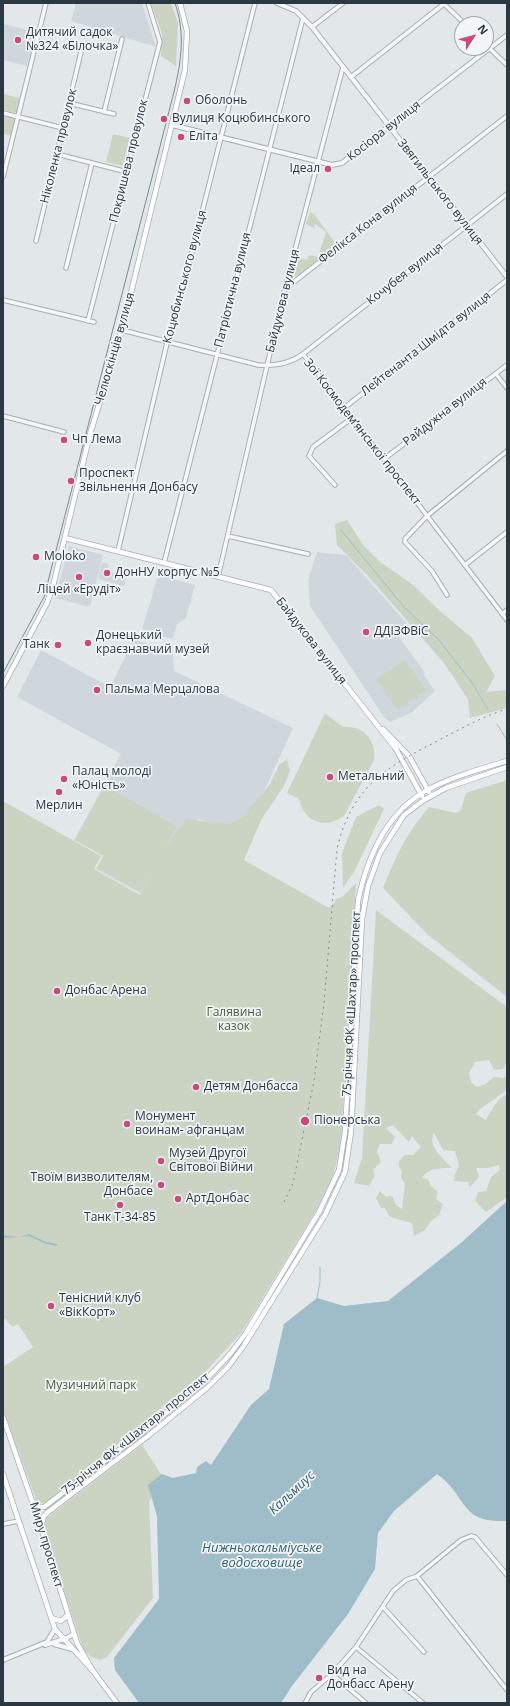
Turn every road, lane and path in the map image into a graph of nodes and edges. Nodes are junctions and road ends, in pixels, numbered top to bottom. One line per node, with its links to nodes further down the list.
1 (46, 3): 24 (street)
2 (148, 3): 34 (street, Покришева провулок)
3 (180, 3): 26 (main road, Челюскінців вулиця)
4 (256, 3): 29 (street, Коцюбинського вулиця)
5 (277, 3): 9 (street, Звягильського вулиця)
6 (343, 3): 10 (street)
7 (444, 3): 8 (street); 19 (street)
8 (457, 16)
9 (303, 18): 10 (street, Звягильського вулиця); 30 (street, Патріотична вулиця)
10 (312, 28): 18 (street, Звягильського вулиця)
11 (507, 36): 13 (street, Косіора вулиця)
12 (122, 39): 21 (street)
13 (494, 45)
14 (81, 52): 20 (street, Ніколенка провулок)
15 (494, 52): 17 (street)
16 (480, 56): 27 (street, Косіора вулиця)
17 (507, 65)
18 (343, 67): 19 (street, Звягильського вулиця); 32 (street, Байдукова вулиця)
19 (351, 77): 27 (street, Звягильського вулиця)
20 (69, 103): 21 (street); 28 (street, Ніколенка провулок)
21 (104, 112): 23 (street)
22 (3, 113): 24 (street)
23 (114, 114)
24 (18, 116): 28 (street); 36 (street)
25 (507, 116): 35 (street, Фелікса Кона вулиця)
26 (172, 125): 29 (street, Косіора вулиця); 47 (main road, Челюскінців вулиця)
27 (389, 126): 32 (street, Косіора вулиця); 35 (street, Звягильського вулиця)
28 (63, 128): 31 (street, Ніколенка провулок)
29 (221, 137): 30 (street, Косіора вулиця); 48 (street, Коцюбинського вулиця)
30 (269, 148): 32 (street, Косіора вулиця); 50 (street, Патріотична вулиця)
31 (57, 154): 33 (street); 39 (street, Ніколенка провулок)
32 (318, 161): 43 (street, Байдукова вулиця)
33 (92, 163): 34 (street); 40 (street)
34 (126, 172): 45 (street, Покришева провулок)
35 (429, 177): 38 (street, Звягильського вулиця); 43 (street, Фелікса Кона вулиця)
36 (3, 178)
37 (507, 194): 38 (street, Кочубея вулиця)
38 (467, 226): 41 (street, Звягильського вулиця); 49 (street, Кочубея вулиця)
39 (36, 241)
40 (66, 268)
41 (507, 277)
42 (507, 280): 55 (street, Лейтенанта Шмідта вулиця)
43 (286, 284): 52 (street, Байдукова вулиця)
44 (3, 300): 45 (street)
45 (88, 321): 46 (street)
46 (94, 322)
47 (122, 330): 48 (street, Зої Космодем’янської проспект); 65 (main road, Челюскінців вулиця)
48 (168, 343): 50 (street, Зої Космодем’янської проспект); 66 (street, Коцюбинського вулиця)
49 (303, 354): 52 (street, Зої Космодем’янської проспект); 55 (street, Зої Космодем’янської проспект)
50 (217, 356): 52 (street, Зої Космодем’янської проспект); 68 (street, Патріотична вулиця)
51 (507, 365): 53 (street, Райдужна вулиця)
52 (268, 366): 64 (street, Байдукова вулиця)
53 (496, 374): 54 (street); 60 (street, Райдужна вулиця)
54 (507, 388)
55 (344, 408): 57 (street, Зої Космодем’янської проспект)
56 (3, 416): 58 (street)
57 (352, 418): 60 (street, Зої Космодем’янської проспект); 61 (street)
58 (64, 432)
59 (507, 451): 62 (street)
60 (384, 460): 62 (street, Зої Космодем’янської проспект)
61 (335, 485)
62 (427, 516): 69 (street, Зої Космодем’янської проспект); 71 (street)
63 (507, 532): 69 (street)
64 (228, 536): 67 (street); 70 (street, Байдукова вулиця)
65 (64, 538): 66 (main road, Байдукова вулиця); 75 (main road, Челюскінців вулиця)
66 (118, 551): 68 (main road, Байдукова вулиця)
67 (308, 554)
68 (164, 563): 70 (main road, Байдукова вулиця)
69 (465, 565): 73 (street, Зої Космодем’янської проспект)
70 (218, 577): 76 (main road, Байдукова вулиця)
71 (447, 595)
72 (507, 610): 73 (street)
73 (502, 614): 74 (street, Зої Космодем’янської проспект)
74 (507, 620)
75 (3, 686)
76 (369, 715): 79 (main road); 80 (main road)
77 (507, 761): 79 (main road, 75-річчя ФК «Шахтар» проспект)
78 (507, 767): 81 (main road, 75-річчя ФК «Шахтар» проспект)
79 (428, 790): 80 (main road, 75-річчя ФК «Шахтар» проспект); 81 (main road)
80 (421, 794): 82 (main road); 85 (main road, 75-річчя ФК «Шахтар» проспект)
81 (431, 795): 82 (main road, 75-річчя ФК «Шахтар» проспект)
82 (424, 800): 88 (main road, 75-річчя ФК «Шахтар» проспект)
83 (3, 1417): 85 (main road, Миру проспект)
84 (3, 1474): 86 (main road, Миру проспект)
85 (33, 1502): 88 (main road, Миру проспект)
86 (19, 1521): 87 (street); 93 (main road, Миру проспект)
87 (3, 1524)
88 (41, 1527): 92 (main road, Миру проспект)
89 (507, 1575): 90 (street)
90 (418, 1576): 91 (street); 105 (street)
91 (383, 1607): 99 (street); 101 (street)
92 (68, 1615): 93 (main road); 95 (main road, Миру проспект)
93 (51, 1618): 94 (main road, Миру проспект)
94 (55, 1629): 96 (main road, Миру проспект); 98 (street)
95 (74, 1634): 96 (street); 103 (main road, Миру проспект)
96 (63, 1640): 97 (street); 100 (main road, Миру проспект)
97 (52, 1643): 98 (street); 100 (street)
98 (39, 1646): 102 (street)
99 (356, 1647): 104 (street); 109 (street)
100 (72, 1649): 103 (main road, Миру проспект)
101 (424, 1652)
102 (3, 1660)
103 (94, 1672): 106 (main road, Миру проспект)
104 (332, 1674): 107 (street); 108 (street)
105 (507, 1690)
106 (117, 1703)
107 (305, 1703)
108 (366, 1703)
109 (424, 1703)

